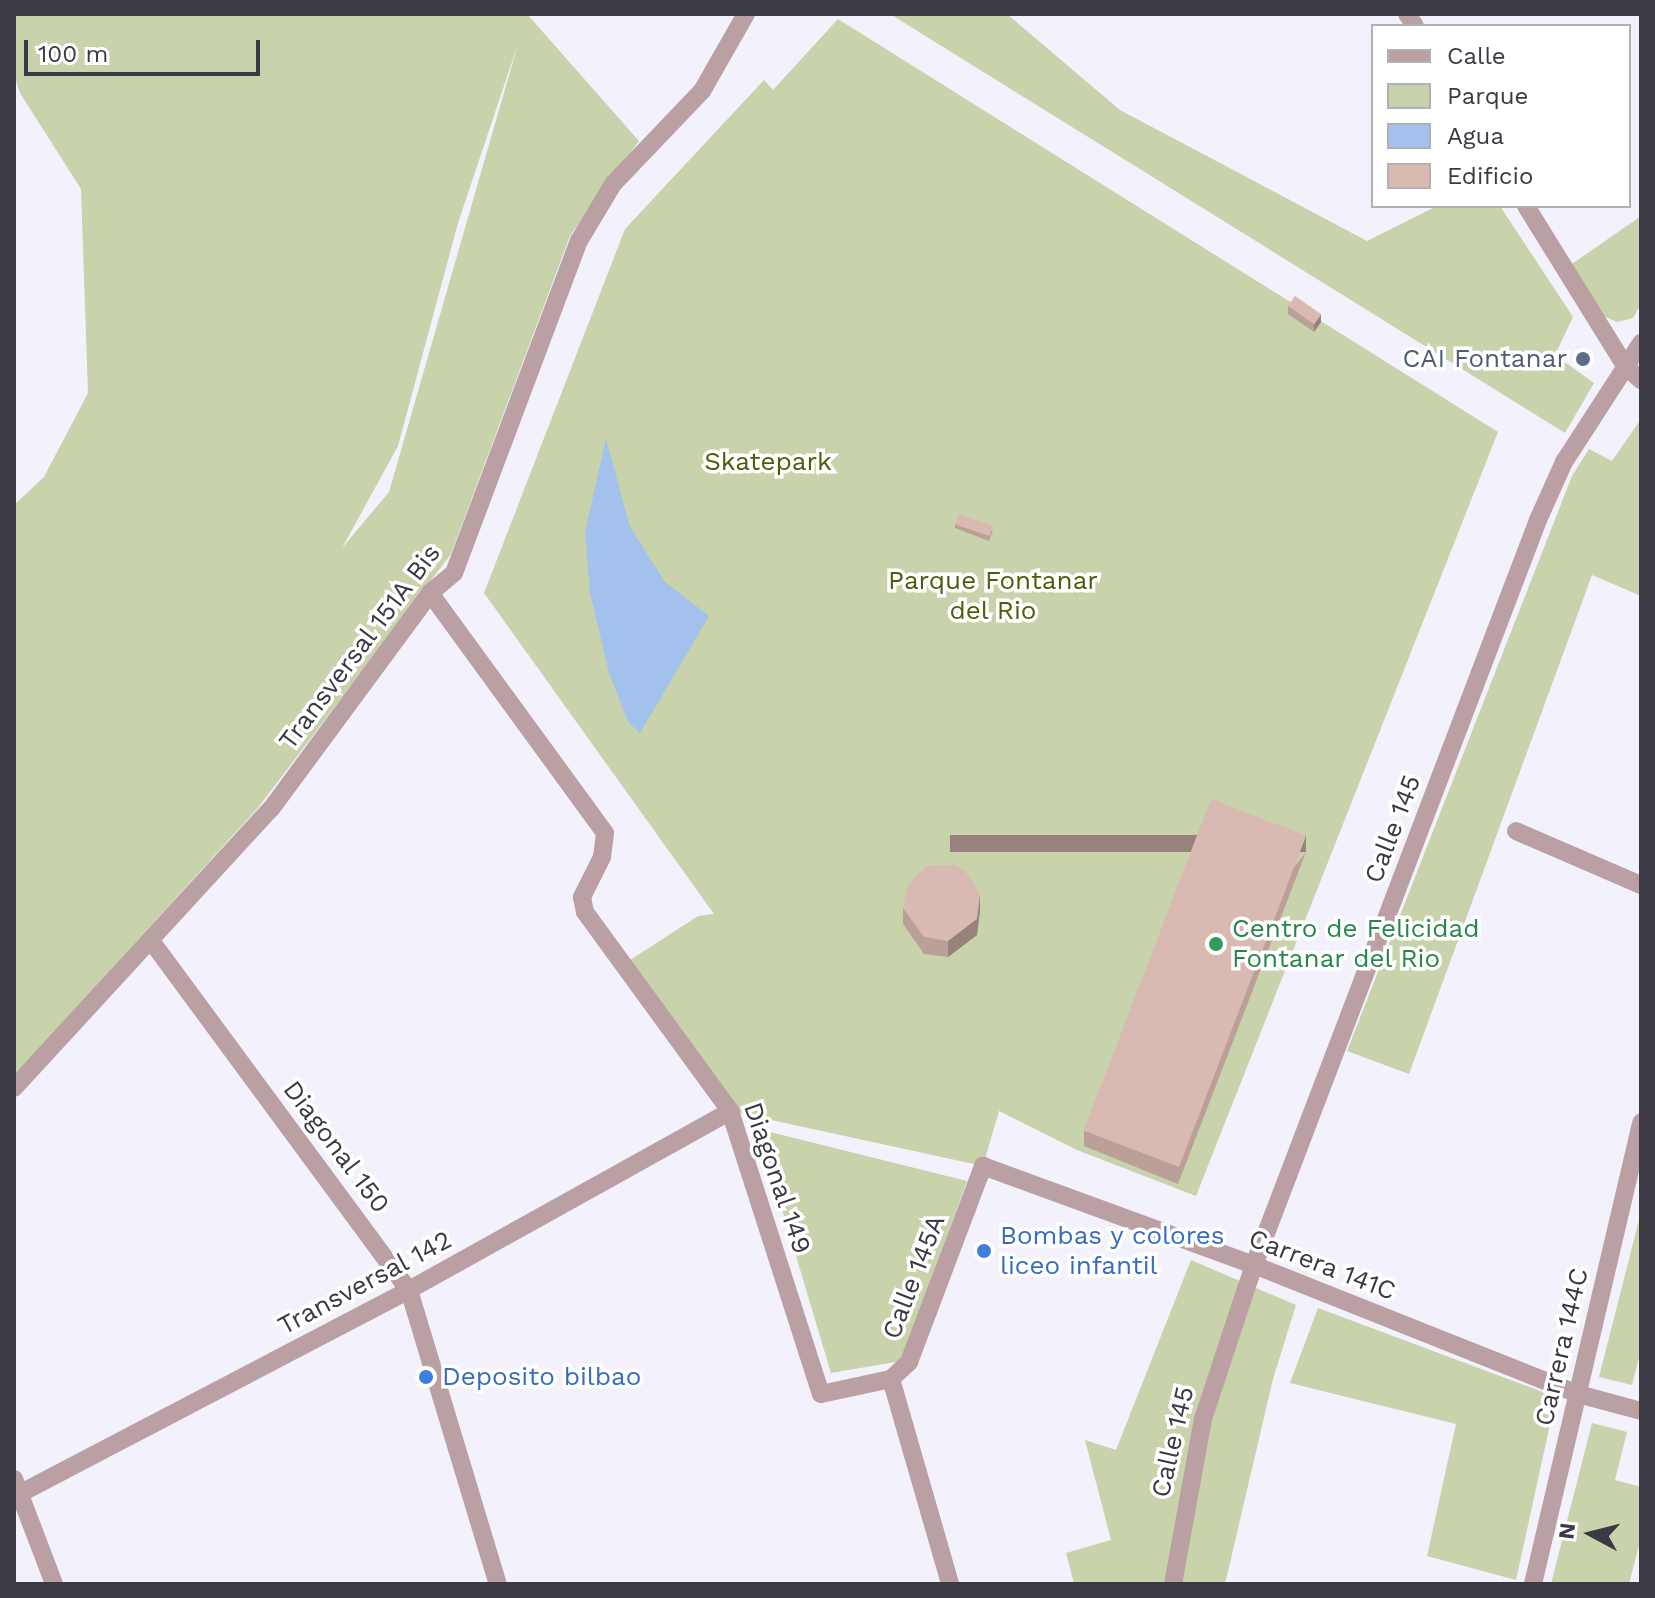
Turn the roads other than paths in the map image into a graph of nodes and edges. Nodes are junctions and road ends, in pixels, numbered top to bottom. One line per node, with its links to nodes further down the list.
1 (746, 14): 6 (street, Transversal 151A Bis)
2 (1527, 208): 4 (street)
3 (1641, 343): 4 (street, Calle 145)
4 (1626, 367): 5 (street); 14 (street, Calle 145)
5 (1641, 380)
6 (430, 593): 9 (street, Transversal 151A Bis); 11 (street, Diagonal 149)
7 (1516, 831): 8 (street)
8 (1641, 885)
9 (152, 942): 10 (street, Transversal 151A Bis); 15 (street, Diagonal 150)
10 (14, 1088)
11 (730, 1111): 15 (street, Transversal 142); 16 (street, Diagonal 149)
12 (1641, 1122): 17 (street, Carrera 144C)
13 (983, 1166): 14 (street, Carrera 141C); 16 (street, Calle 145A)
14 (1254, 1265): 17 (street, Carrera 141C); 23 (street, Calle 145)
15 (409, 1290): 19 (street, Transversal 142); 21 (street, Diagonal 150)
16 (891, 1379): 22 (street, Calle 145A)
17 (1578, 1394): 18 (street, Carrera 141C); 24 (street, Carrera 144C)
18 (1641, 1411)
19 (18, 1486): 20 (street)
20 (54, 1584)
21 (498, 1584)
22 (950, 1584)
23 (1173, 1584)
24 (1533, 1584)

